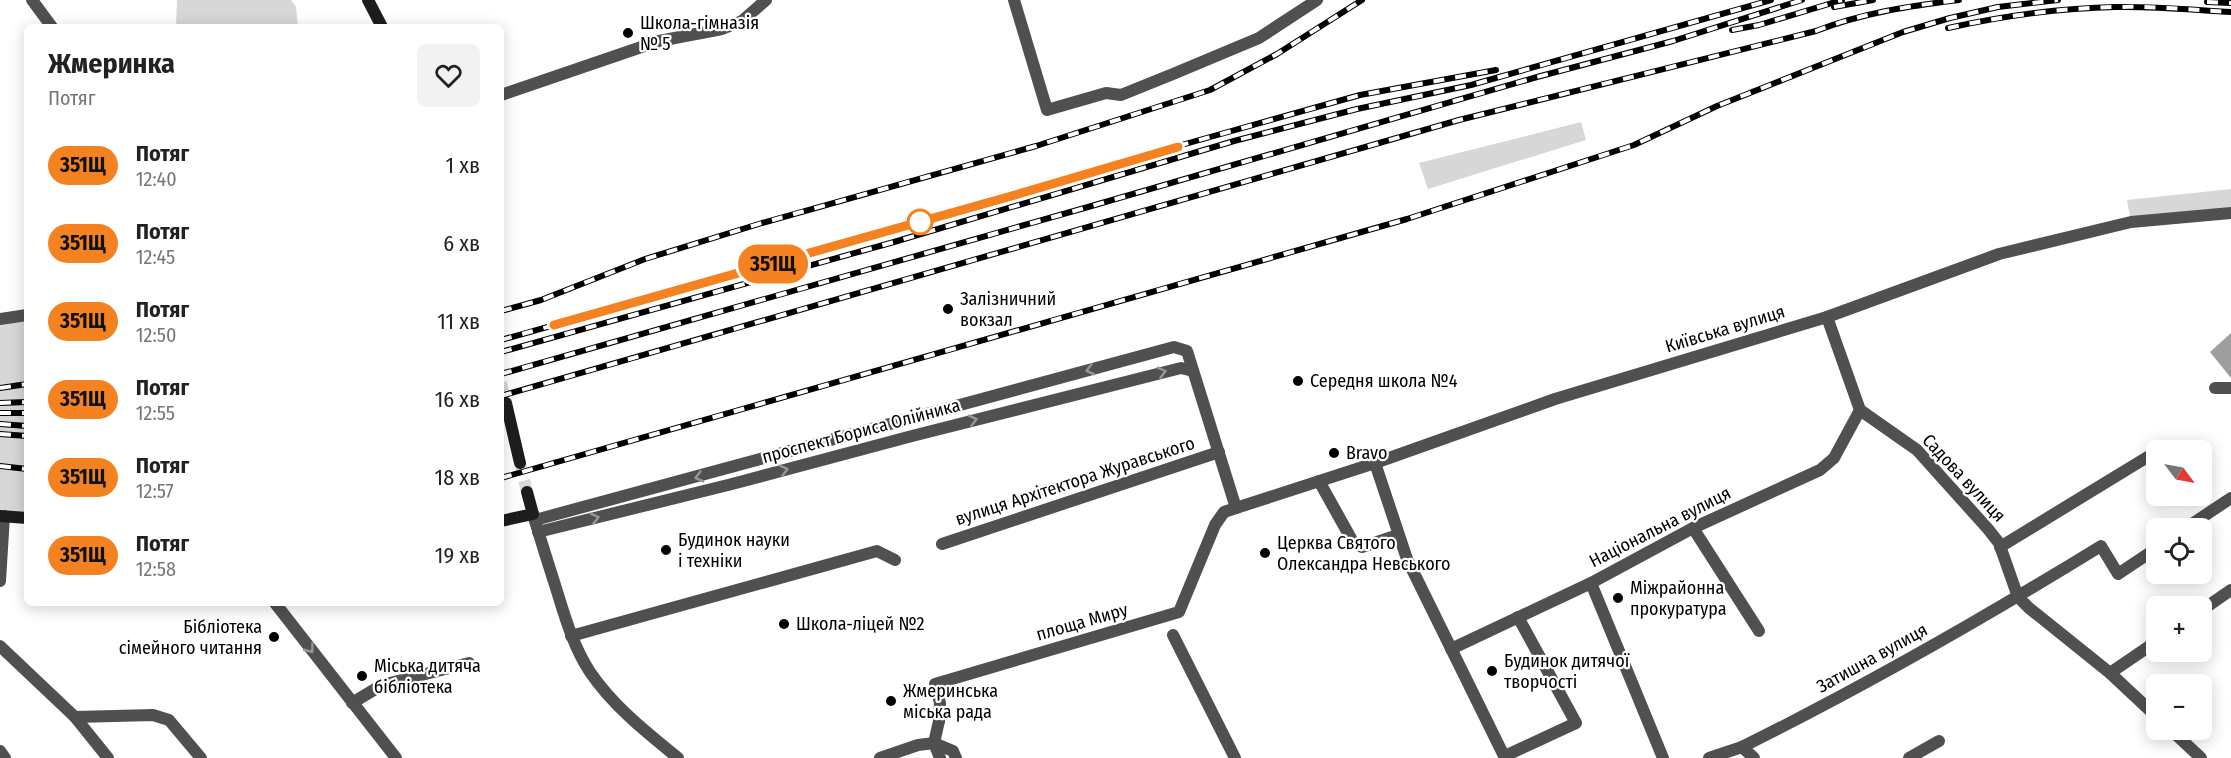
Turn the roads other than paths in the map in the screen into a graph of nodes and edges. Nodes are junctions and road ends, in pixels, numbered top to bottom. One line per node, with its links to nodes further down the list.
1 (32, 0): 6 (street)
2 (368, 0): 7 (main road)
3 (766, 0): 8 (street)
4 (1014, 0): 5 (street)
5 (1317, 0)
6 (50, 24)
7 (380, 24)
8 (504, 94)
9 (2231, 213): 11 (street, Київська вулиця)
10 (24, 315): 12 (street)
11 (1827, 317): 17 (street); 21 (street, Київська вулиця)
12 (0, 319)
13 (1193, 371): 18 (street); 30 (street, проспект Бориса Олійника, one-way to 13); 30 (street, проспект Бориса Олійника, one-way to 30)
14 (2215, 388): 15 (street)
15 (2231, 388)
16 (506, 403): 20 (main road)
17 (1860, 410): 31 (street, Національна вулиця); 34 (street, Садова вулиця)
18 (1219, 452): 25 (street); 33 (street, вулиця Архітектора Журавського)
19 (2146, 458): 34 (street, Садова вулиця)
20 (520, 463)
21 (1375, 463): 22 (street, Київська вулиця); 32 (street)
22 (1319, 481): 25 (street, Київська вулиця); 32 (street)
23 (527, 492): 30 (main road)
24 (2231, 498): 28 (street)
25 (1236, 508): 57 (street, площа Миру)
26 (2, 516): 27 (main road); 37 (street)
27 (24, 518)
28 (2202, 518)
29 (504, 521): 30 (main road)
30 (535, 522): 46 (street)
31 (1693, 528): 38 (street, Національна вулиця); 44 (street)
32 (1398, 535): 49 (street)
33 (942, 544)
34 (2000, 547): 40 (street, Садова вулиця)
35 (2146, 555): 40 (street, Затишна вулиця)
36 (895, 560): 46 (street)
37 (0, 581)
38 (1590, 583): 43 (street, Національна вулиця); 70 (street)
39 (2231, 590): 41 (street)
40 (2018, 597): 51 (street, Садова вулиця); 58 (street, Затишна вулиця)
41 (2212, 603)
42 (277, 606): 52 (street, one-way to 52)
43 (1518, 617): 49 (street, Національна вулиця); 60 (street)
44 (1760, 631)
45 (1173, 635): 69 (street)
46 (571, 636): 65 (street)
47 (0, 646): 54 (street)
48 (2146, 648): 51 (street)
49 (1451, 649): 60 (street)
50 (469, 663): 52 (street)
51 (2110, 673): 53 (street, Садова вулиця)
52 (352, 703): 64 (street)
53 (2146, 707)
54 (75, 717): 62 (street); 63 (street)
55 (2182, 740): 74 (street)
56 (1939, 741): 73 (street)
57 (934, 743): 66 (street); 67 (street); 68 (street)
58 (1742, 747): 71 (street, Затишна вулиця); 72 (street)
59 (0, 752): 61 (street)
60 (1505, 757)
61 (5, 758)
62 (108, 758)
63 (201, 758)
64 (396, 758)
65 (678, 758)
66 (879, 758)
67 (940, 758)
68 (956, 758)
69 (1235, 758)
70 (1663, 758)
71 (1709, 758)
72 (1754, 758)
73 (1909, 758)
74 (2201, 758)

